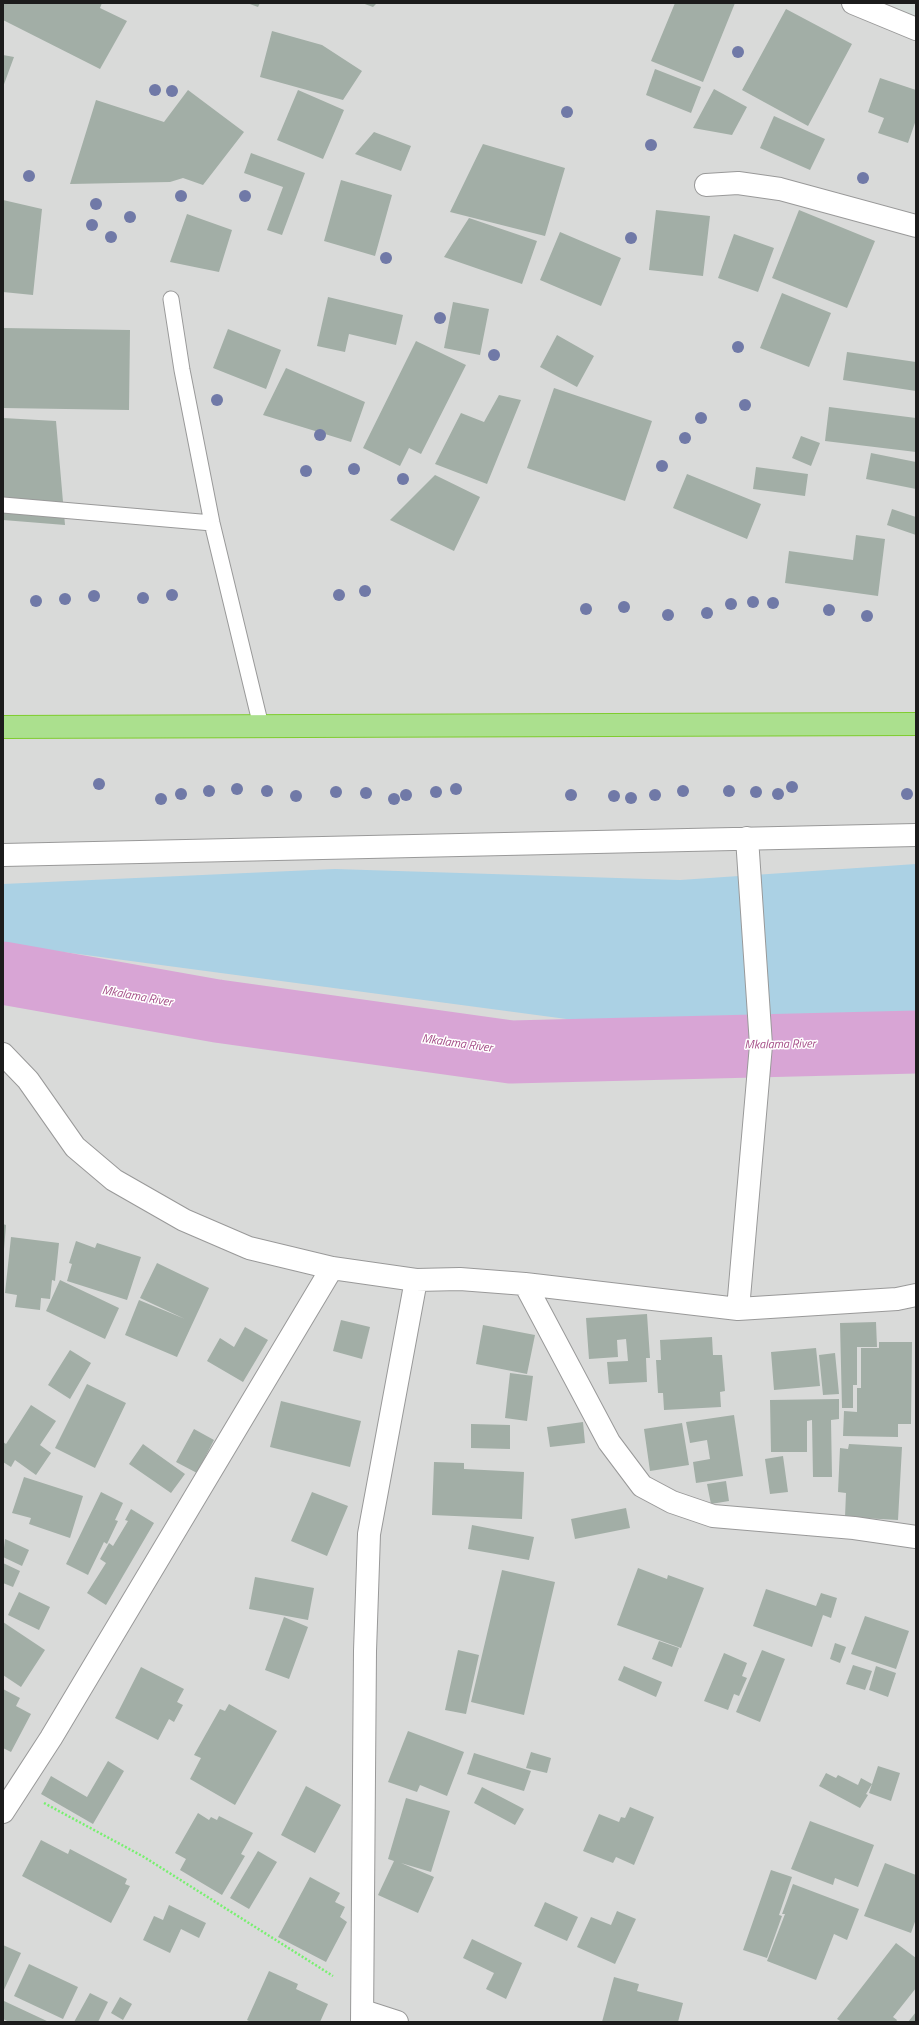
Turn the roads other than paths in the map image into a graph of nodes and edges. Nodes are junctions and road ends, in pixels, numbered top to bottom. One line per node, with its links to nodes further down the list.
1 (853, 3): 2 (street)
2 (916, 30)
3 (706, 185): 4 (street)
4 (916, 226)
5 (172, 299): 7 (lane)
6 (3, 506): 7 (lane)
7 (212, 523): 9 (lane)
8 (916, 724): 9 (highway)
9 (261, 726): 10 (highway)
10 (3, 727)
11 (916, 834): 12 (street)
12 (747, 838): 13 (street); 19 (street)
13 (3, 855)
14 (3, 1054): 15 (street)
15 (332, 1268): 16 (street); 21 (street)
16 (416, 1280): 17 (street); 22 (street)
17 (525, 1284): 19 (street); 20 (street)
18 (916, 1295): 19 (street)
19 (738, 1309)
20 (916, 1537)
21 (3, 1812)
22 (363, 2010): 23 (street)
23 (397, 2022)

